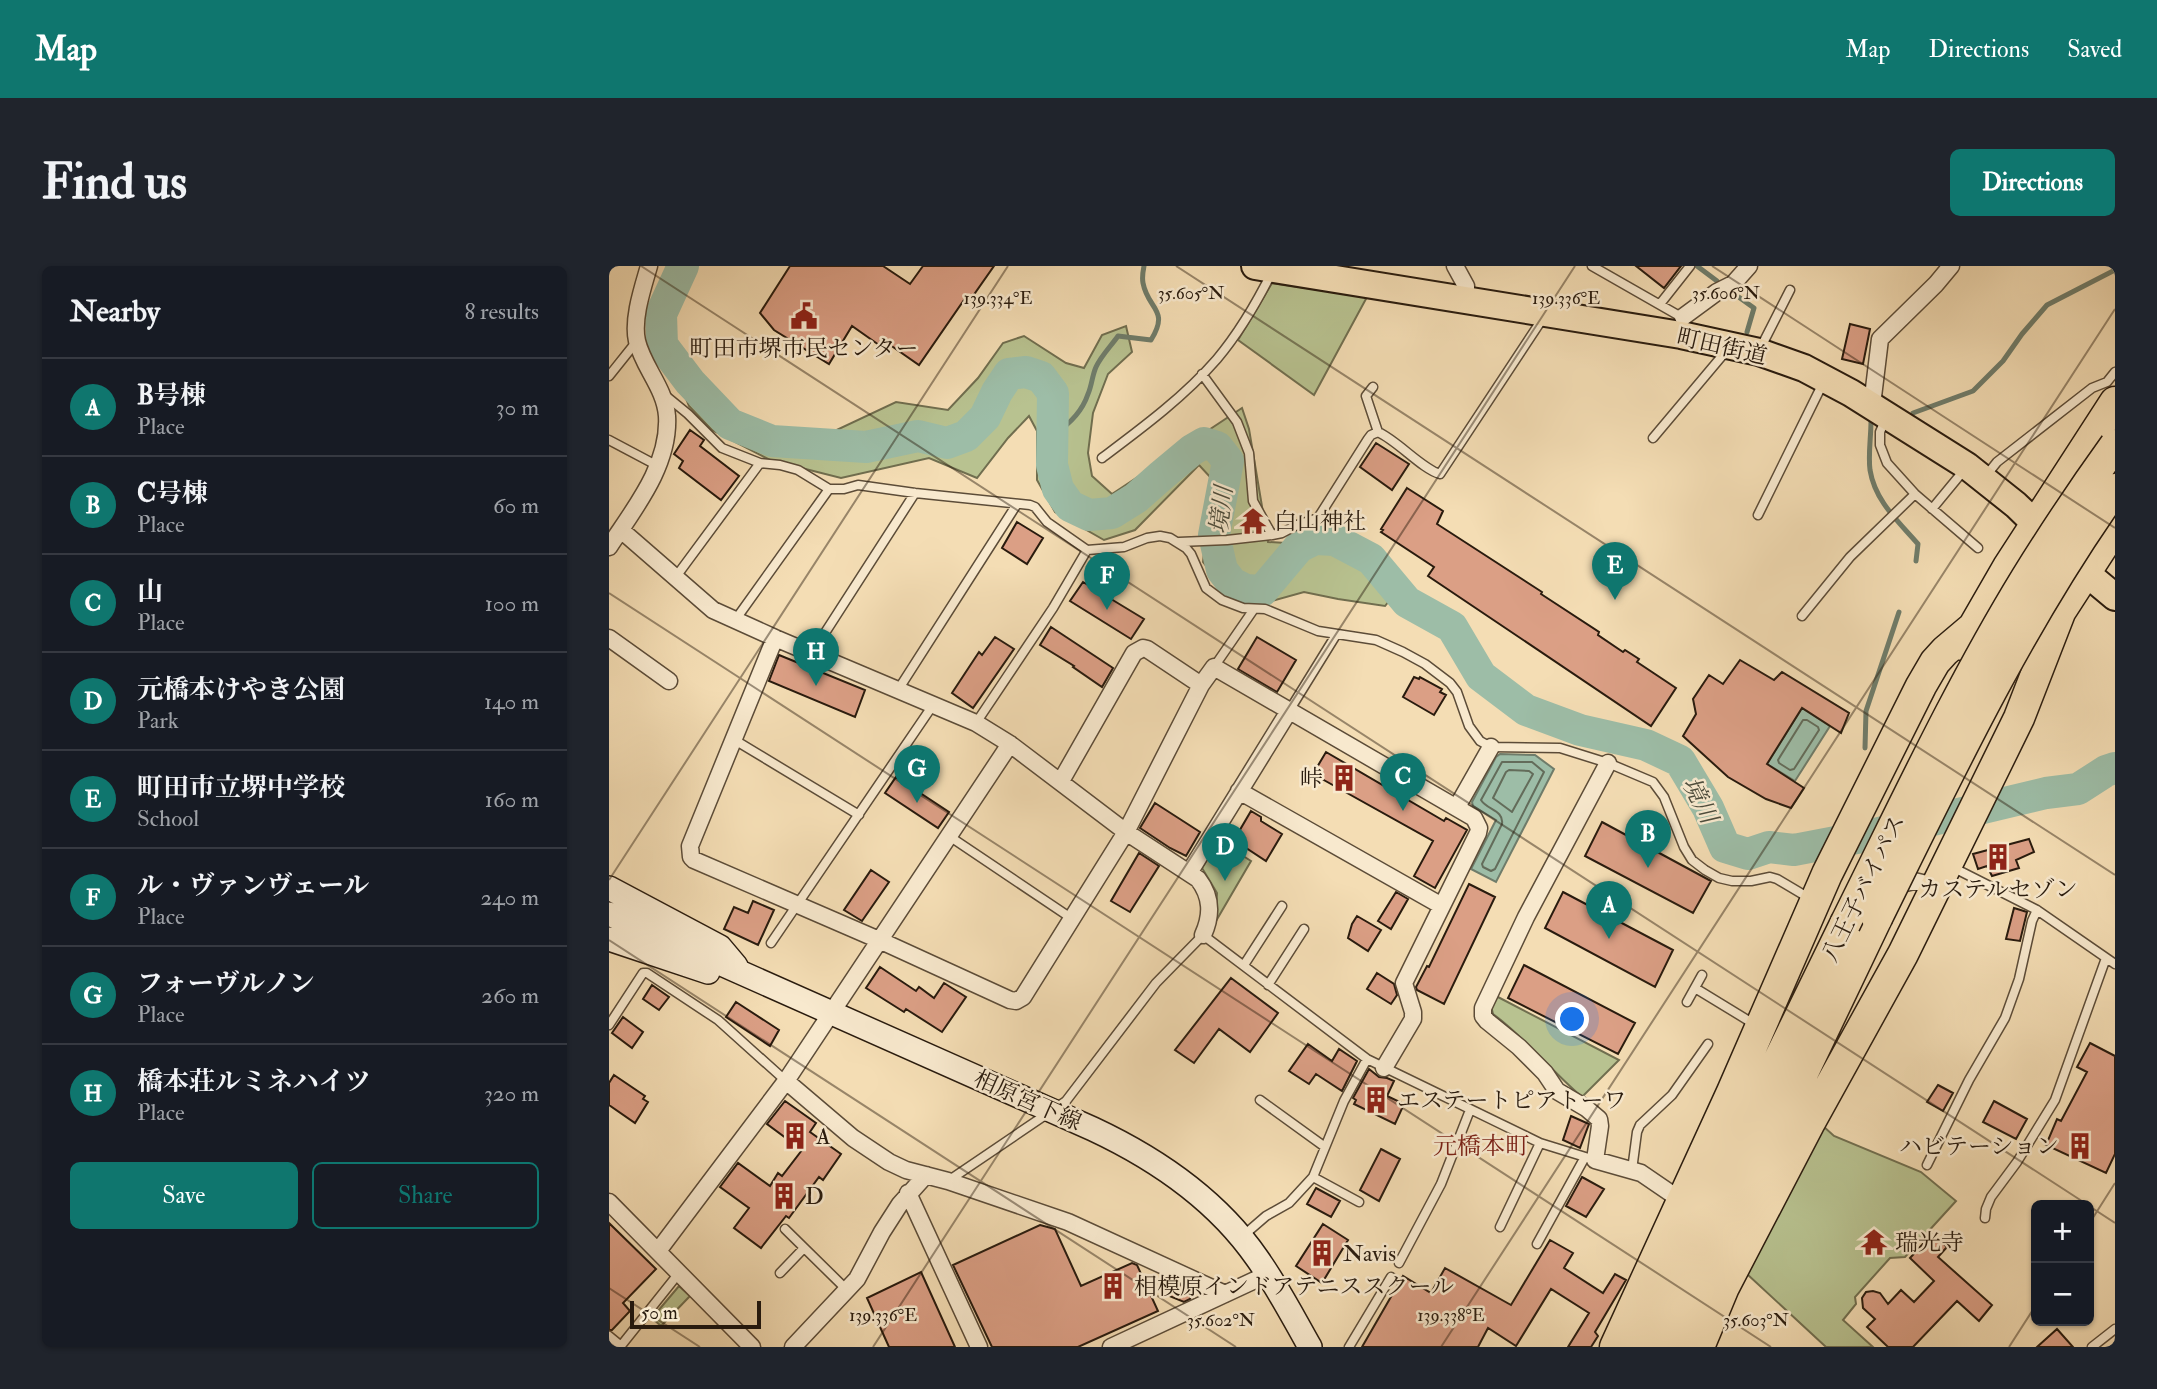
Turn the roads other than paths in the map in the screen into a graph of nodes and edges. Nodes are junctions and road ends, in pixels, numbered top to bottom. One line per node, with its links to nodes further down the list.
1 (649, 266): 13 (street)
2 (1455, 266): 9 (street)
3 (1592, 266): 10 (lane)
4 (1690, 266): 10 (lane)
5 (1749, 266): 12 (street)
6 (1951, 266): 23 (street)
7 (1268, 267): 9 (main road, 町田街道); 17 (lane)
8 (1790, 290): 15 (lane)
9 (1466, 299): 11 (main road, 町田街道)
10 (1660, 303): 12 (lane)
11 (1546, 313): 12 (main road, 町田街道); 24 (lane)
12 (1682, 326): 14 (main road, 町田街道)
13 (637, 341): 18 (lane); 21 (street)
14 (1732, 345): 15 (main road, 町田街道); 25 (lane)
15 (1759, 352): 19 (main road, 町田街道)
16 (2115, 372): 31 (lane)
17 (1202, 374): 28 (lane); 42 (lane)
18 (609, 376)
19 (1825, 378): 23 (main road, 町田街道); 38 (lane)
20 (1373, 387): 24 (lane)
21 (661, 392): 29 (lane); 30 (street)
22 (2115, 402): 39 (highway)
23 (1880, 410): 31 (main road, 町田街道); 35 (lane)
24 (1378, 432): 42 (lane)
25 (1653, 438)
26 (609, 440): 30 (lane)
27 (2115, 445): 79 (highway, 八王子バイパス, bridge)
28 (1103, 458)
29 (760, 464): 32 (lane); 48 (lane)
30 (658, 466): 41 (street)
31 (1975, 472): 37 (lane); 39 (main road, 町田街道)
32 (829, 489): 34 (lane); 52 (lane)
33 (2115, 489): 85 (highway, 八王子バイパス, bridge)
34 (915, 493): 36 (lane); 57 (lane)
35 (1915, 494): 37 (lane); 51 (lane)
36 (1017, 504): 46 (lane); 61 (lane)
37 (1933, 509): 45 (lane)
38 (1758, 515)
39 (2036, 523): 47 (main road, 町田街道); 53 (highway)
40 (2115, 527): 47 (highway)
41 (621, 530): 44 (street); 48 (street)
42 (1272, 535): 43 (lane)
43 (1178, 542): 46 (lane); 50 (lane)
44 (609, 547)
45 (1978, 548)
46 (1087, 550): 64 (lane)
47 (2085, 572): 49 (main road, 町田街道); 69 (highway)
48 (675, 578): 52 (street)
49 (2115, 597)
50 (1254, 609): 54 (lane); 58 (lane)
51 (1802, 616)
52 (736, 619): 56 (street)
53 (1971, 629): 79 (highway); 79 (highway)
54 (1336, 635): 63 (lane); 67 (lane)
55 (609, 638): 59 (street)
56 (775, 638): 57 (street); 65 (street)
57 (812, 653): 61 (street)
58 (1214, 667): 60 (street); 63 (street)
59 (669, 681)
60 (1201, 685): 70 (street); 74 (street)
61 (898, 690): 62 (street)
62 (933, 705): 64 (street); 73 (lane)
63 (1289, 710): 71 (street); 72 (street)
64 (976, 723): 66 (street)
65 (733, 739): 73 (lane); 80 (street)
66 (1010, 744): 70 (street); 75 (street)
67 (1491, 747): 68 (lane); 72 (street)
68 (1608, 763): 79 (lane); 113 (street)
69 (1980, 776): 76 (highway); 85 (highway)
70 (1061, 781): 74 (street)
71 (1239, 791): 77 (street); 82 (street)
72 (1457, 807): 82 (street)
73 (859, 815): 80 (lane)
74 (1126, 832): 77 (street); 86 (street)
75 (949, 836): 86 (lane); 90 (street)
76 (1946, 864): 79 (street); 83 (lane); 140 (highway)
77 (1189, 873): 88 (street)
78 (609, 888): 95 (street)
79 (1831, 904): 103 (highway); 140 (highway, 八王子バイパス)
80 (798, 905): 90 (street); 91 (lane)
81 (1282, 906): 94 (lane)
82 (1442, 906): 106 (street)
83 (2036, 910): 92 (lane); 114 (lane)
84 (609, 915): 95 (street, 相原宮下線)
85 (1890, 916): 140 (highway)
86 (1071, 918): 90 (street)
87 (1304, 929): 98 (lane)
88 (1203, 934): 94 (lane); 109 (lane)
89 (609, 939): 97 (street)
90 (879, 940): 101 (street)
91 (771, 943)
92 (2106, 958): 93 (lane); 123 (lane)
93 (2115, 964)
94 (1244, 965): 98 (lane)
95 (740, 972): 97 (street, 相原宮下線)
96 (1702, 975): 99 (lane)
97 (766, 984): 101 (street, 相原宮下線)
98 (1268, 985): 105 (lane)
99 (1695, 988): 100 (lane); 103 (lane)
100 (1687, 1002)
101 (831, 1013): 107 (street); 109 (street, 相原宮下線)
102 (609, 1025): 107 (lane)
103 (1760, 1027): 120 (highway)
104 (1708, 1044): 115 (lane)
105 (1367, 1059): 106 (lane); 112 (lane)
106 (1384, 1068): 110 (lane)
107 (786, 1082): 116 (street); 129 (street)
108 (1259, 1100): 112 (lane)
109 (1051, 1110): 118 (lane); 126 (street, 相原宮下線)
110 (1470, 1110): 111 (lane); 130 (lane)
111 (1541, 1143): 113 (lane); 124 (lane)
112 (1325, 1147): 117 (lane)
113 (1590, 1158): 115 (street); 127 (lane)
114 (1927, 1165)
115 (1632, 1170): 120 (street)
116 (926, 1175): 118 (street); 119 (street)
117 (1313, 1177): 122 (lane); 126 (lane)
118 (948, 1181): 136 (street)
119 (908, 1193): 135 (street); 144 (street)
120 (1682, 1201): 149 (highway)
121 (609, 1202): 129 (street)
122 (1359, 1202)
123 (1985, 1218)
124 (1500, 1227)
125 (785, 1229): 128 (lane)
126 (1241, 1237): 133 (street, 相原宮下線)
127 (1537, 1244)
128 (804, 1248): 132 (lane); 135 (lane)
129 (657, 1251): 131 (street)
130 (1399, 1263)
131 (679, 1273): 141 (lane); 142 (street)
132 (780, 1273)
133 (1268, 1274): 136 (street); 147 (street, 相原宮下線)
134 (1391, 1276): 148 (lane)
135 (847, 1290): 143 (street)
136 (1225, 1294): 138 (street)
137 (2115, 1329): 150 (lane)
138 (1145, 1331): 145 (street); 146 (street)
139 (609, 1336): 141 (lane)
140 (1673, 1344)
141 (620, 1346)
142 (752, 1347)
143 (793, 1347)
144 (979, 1347)
145 (1111, 1347)
146 (1152, 1347)
147 (1310, 1347)
148 (1349, 1347)
149 (1615, 1347)
150 (2092, 1347)

